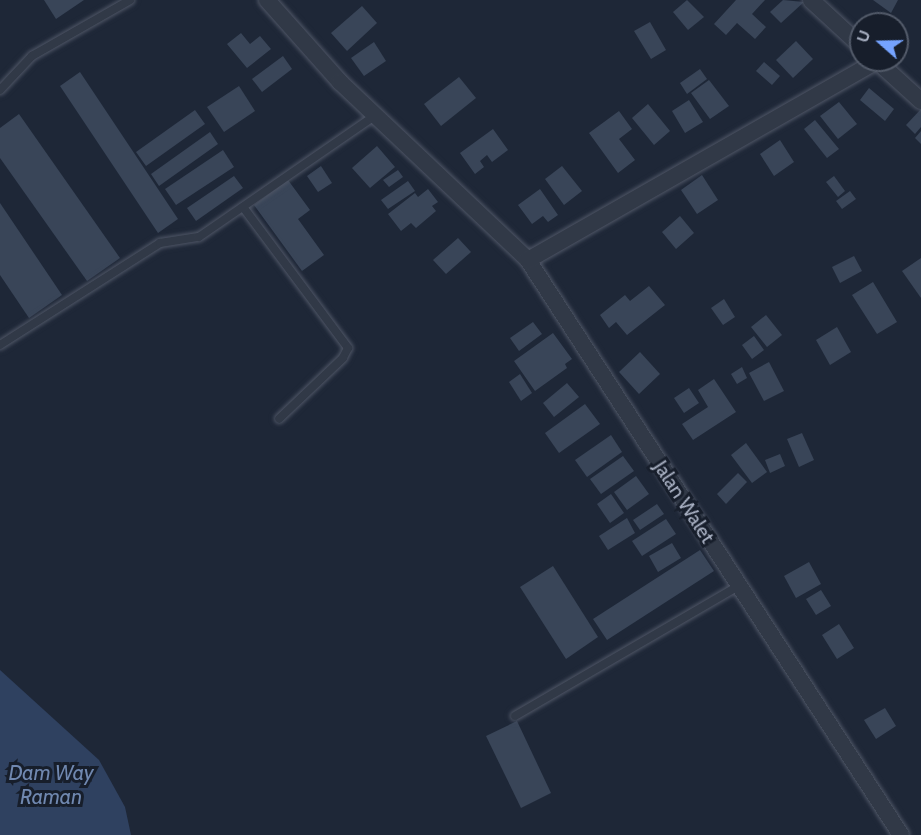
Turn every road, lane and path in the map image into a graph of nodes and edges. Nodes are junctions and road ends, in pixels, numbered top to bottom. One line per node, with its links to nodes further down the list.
1 (130, 0): 7 (lane)
2 (267, 0): 9 (street, Jalan Walet)
3 (811, 0): 4 (street)
4 (849, 35)
5 (858, 72): 11 (street)
6 (889, 72): 8 (street)
7 (0, 90)
8 (921, 101)
9 (376, 115): 10 (lane); 11 (street, Jalan Walet)
10 (243, 207): 12 (lane); 13 (lane)
11 (528, 260): 14 (street, Jalan Walet)
12 (0, 345)
13 (279, 419)
14 (738, 586): 15 (lane); 16 (street, Jalan Walet)
15 (515, 716)
16 (901, 835)

